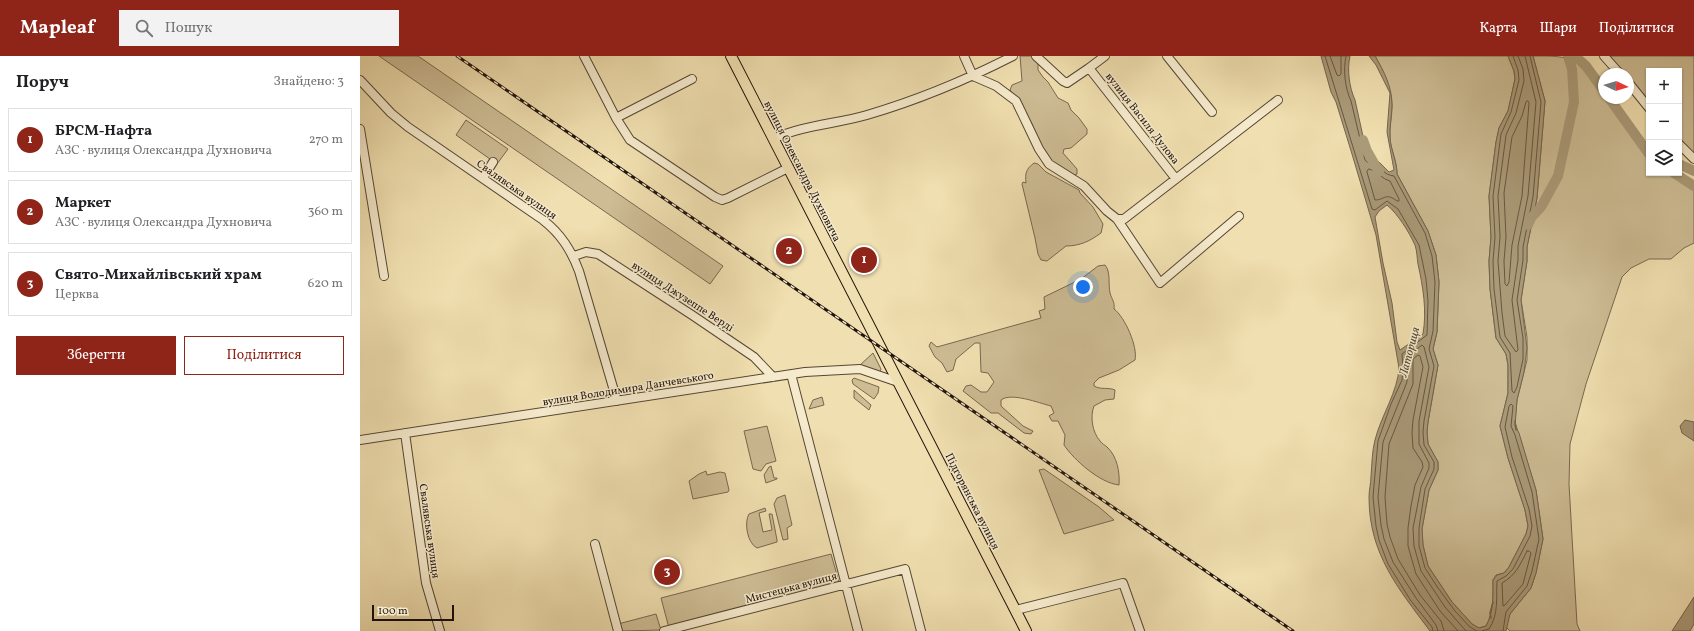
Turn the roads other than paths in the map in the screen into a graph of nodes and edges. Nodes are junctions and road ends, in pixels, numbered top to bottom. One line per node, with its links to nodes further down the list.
1 (584, 56): 18 (street)
2 (731, 56): 20 (main road, вулиця Олександра Духновича)
3 (964, 56): 11 (street)
4 (1013, 56): 11 (street)
5 (1036, 56): 9 (street)
6 (1105, 56): 9 (street)
7 (1167, 56): 17 (street)
8 (1604, 56): 10 (street)
9 (1089, 68): 26 (street, вулиця Василя Дулова)
10 (1615, 68)
11 (973, 76): 20 (street); 28 (street)
12 (692, 79): 18 (street)
13 (360, 82): 25 (street, Свалявська вулиця)
14 (1634, 89): 16 (street)
15 (1278, 100): 26 (street)
16 (1646, 104)
17 (1212, 112)
18 (616, 118): 24 (street)
19 (360, 129): 30 (street)
20 (773, 138): 24 (main road, вулиця Олександра Духновича)
21 (1682, 147): 22 (street)
22 (1694, 159)
23 (493, 162): 25 (street)
24 (788, 168): 33 (main road, вулиця Олександра Духновича)
25 (483, 178): 29 (street, Свалявська вулиця)
26 (1176, 179): 28 (street)
27 (1239, 216): 28 (street)
28 (1117, 219)
29 (574, 256): 32 (street, вулиця Джузеппе Верді); 34 (street, Свалявська вулиця)
30 (384, 276)
31 (791, 374): 32 (street, вулиця Володимира Данчевського); 33 (street, вулиця Володимира Данчевського); 38 (street)
32 (773, 377): 34 (street, вулиця Володимира Данчевського)
33 (898, 382): 39 (main road, Підгорянська вулиця)
34 (617, 401): 35 (street, вулиця Володимира Данчевського)
35 (405, 433): 36 (street, вулиця Володимира Данчевського); 41 (street, Свалявська вулиця)
36 (360, 440)
37 (595, 544): 42 (street)
38 (846, 584): 40 (street, Мистецька вулиця); 44 (street); 45 (street, Мистецька вулиця)
39 (1016, 610): 46 (main road, Підгорянська вулиця); 47 (street)
40 (684, 628): 43 (street, Мистецька вулиця)
41 (440, 631)
42 (618, 631)
43 (664, 631)
44 (858, 631)
45 (921, 631)
46 (1026, 631)
47 (1140, 631)

